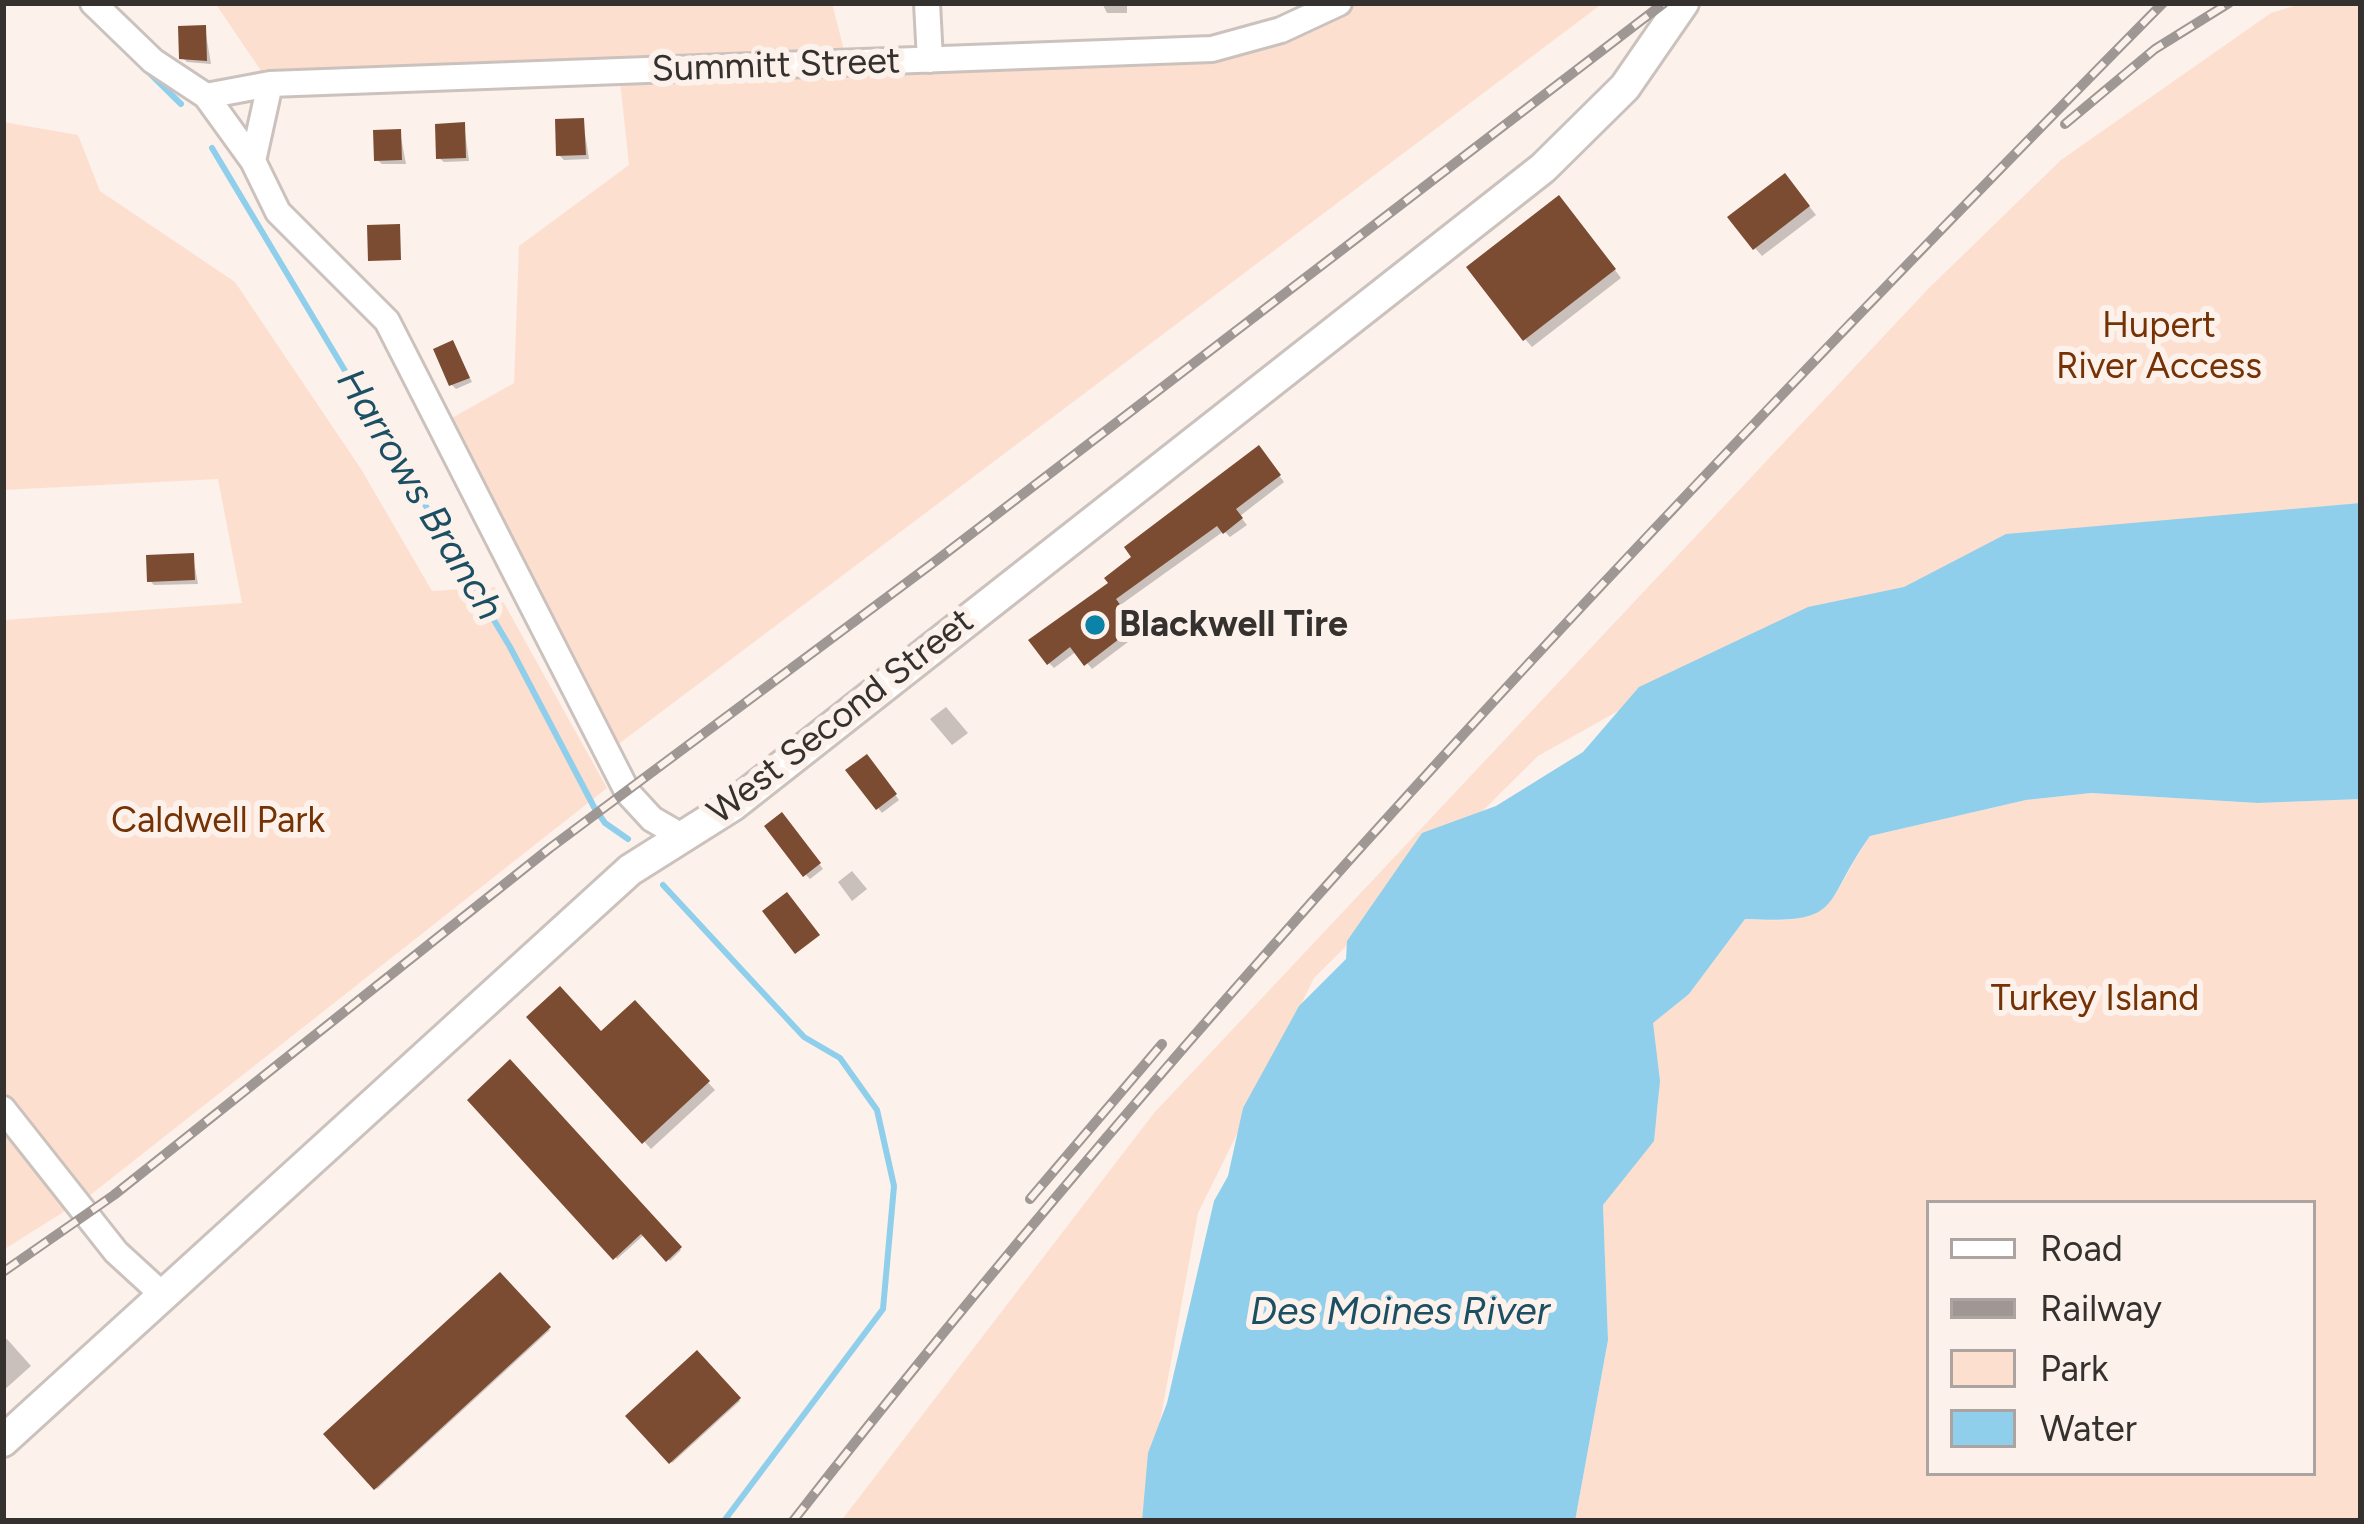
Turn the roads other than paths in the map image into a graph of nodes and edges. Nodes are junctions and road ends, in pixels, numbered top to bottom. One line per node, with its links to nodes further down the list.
1 (93, 3): 7 (street)
2 (927, 3): 5 (street)
3 (1339, 3): 5 (street, Summitt Street)
4 (1683, 3): 9 (main road, West Second Street)
5 (930, 60): 6 (street, Summitt Street)
6 (270, 84): 7 (street, Summitt Street); 8 (street)
7 (206, 96): 8 (street)
8 (253, 161): 9 (street)
9 (683, 837): 11 (main road, West Second Street)
10 (3, 1109): 11 (street)
11 (164, 1296): 12 (main road, West Second Street)
12 (3, 1441)

